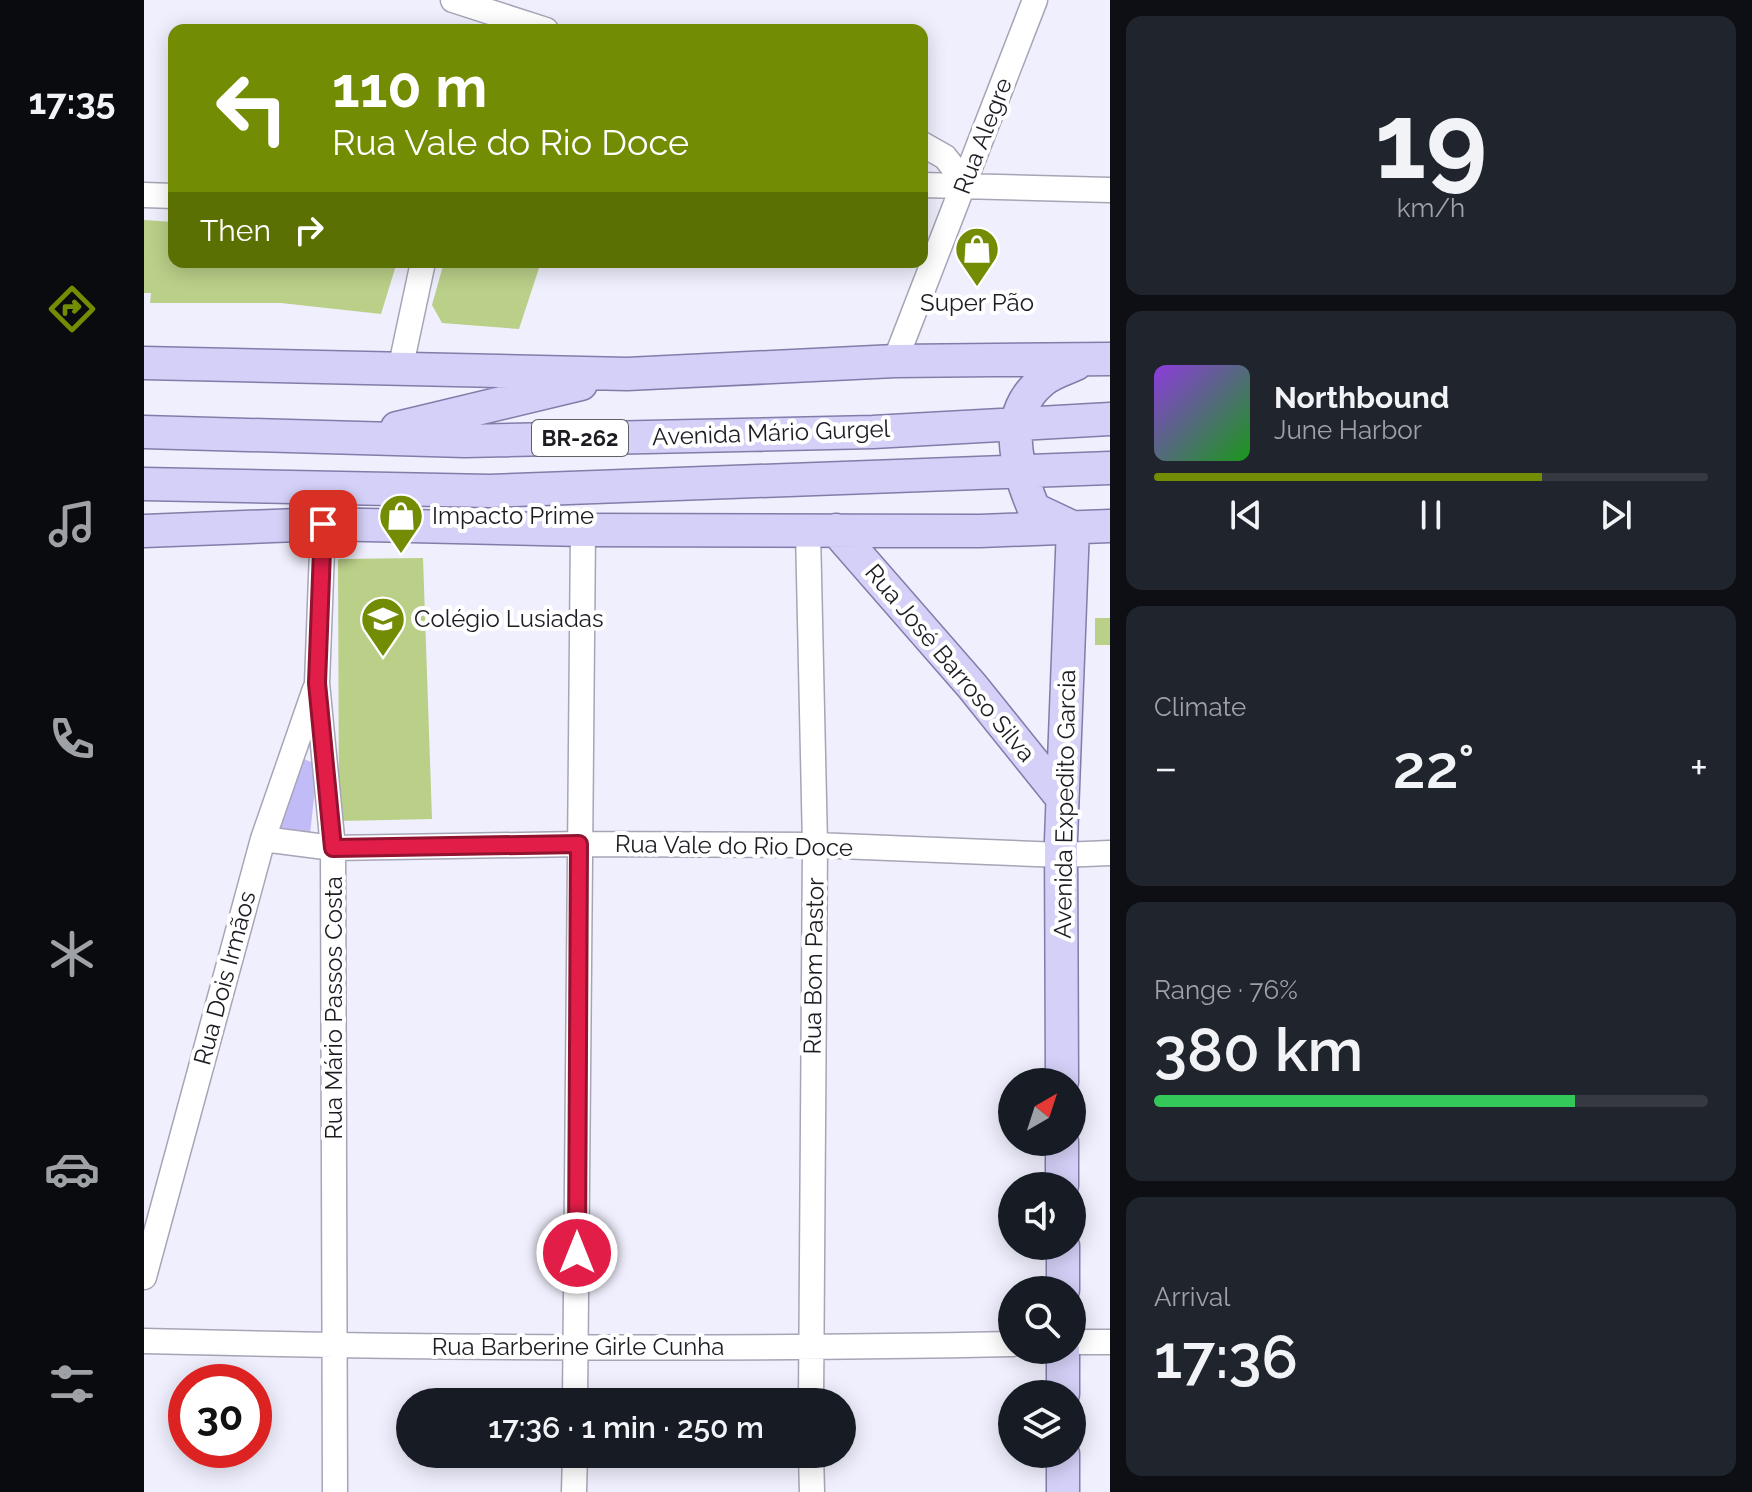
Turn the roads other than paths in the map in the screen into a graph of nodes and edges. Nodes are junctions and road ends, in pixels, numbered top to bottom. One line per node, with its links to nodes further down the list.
1 (453, 0): 3 (street)
2 (1035, 0): 6 (street, Rua Alegre)
3 (497, 15): 4 (street)
4 (526, 24)
5 (928, 147): 6 (street)
6 (966, 184): 7 (street); 8 (street); 13 (street, Rua Alegre)
7 (928, 185)
8 (1110, 190)
9 (144, 195): 10 (street)
10 (168, 196)
11 (422, 268): 15 (street)
12 (1096, 360): 13 (main road); 18 (main road)
13 (895, 361): 16 (main road)
14 (144, 363): 15 (main road)
15 (400, 370): 16 (main road)
16 (627, 374): 20 (main road)
17 (1110, 419): 18 (main road, Avenida Mário Gurgel / BR-262)
18 (1016, 424): 20 (main road, Avenida Mário Gurgel / BR-262); 22 (main road)
19 (144, 432): 20 (main road, Avenida Mário Gurgel / BR-262)
20 (355, 438)
21 (1110, 468): 22 (main road, Avenida Mário Gurgel / BR-262)
22 (1018, 471): 23 (main road, Avenida Mário Gurgel / BR-262); 26 (main road)
23 (144, 484)
24 (323, 524): 27 (main road); 29 (main road); 30 (street, Rua Mário Passos Costa)
25 (1110, 526): 26 (main road)
26 (1073, 527): 28 (main road); 31 (main road, Avenida Expedito Garcia)
27 (583, 530): 28 (main road); 33 (street)
28 (822, 530): 31 (main road, Rua José Barroso Silva); 34 (street, Rua Bom Pastor)
29 (144, 531)
30 (317, 683): 32 (street, Rua Dois Irmãos); 35 (street, Rua Mário Passos Costa)
31 (1062, 798): 37 (main road, Avenida Expedito Garcia)
32 (263, 839): 35 (street, Rua Vale do Rio Doce); 39 (street, Rua Dois Irmãos)
33 (579, 844): 34 (street, Rua Vale do Rio Doce); 35 (street, Rua Vale do Rio Doce); 45 (street)
34 (815, 845): 37 (street, Rua Vale do Rio Doce); 46 (street, Rua Bom Pastor)
35 (333, 848): 44 (street, Rua Mário Passos Costa)
36 (1110, 853): 37 (street, Rua Vale do Rio Doce)
37 (1061, 855): 38 (main road, Avenida Expedito Garcia)
38 (1062, 1068)
39 (144, 1277)
40 (144, 1341): 44 (street, Rua Barberine Girle Cunha)
41 (1086, 1342): 42 (street)
42 (1110, 1342)
43 (998, 1344): 46 (street, Rua Barberine Girle Cunha)
44 (334, 1346): 45 (street, Rua Barberine Girle Cunha); 52 (street, Rua Mário Passos Costa)
45 (576, 1347): 46 (street, Rua Barberine Girle Cunha); 47 (street)
46 (810, 1348): 48 (street, Rua Bom Pastor)
47 (575, 1388)
48 (811, 1388)
49 (575, 1468): 53 (street)
50 (811, 1468): 54 (street)
51 (1063, 1468): 55 (main road)
52 (335, 1492)
53 (574, 1492)
54 (812, 1492)
55 (1063, 1492)

